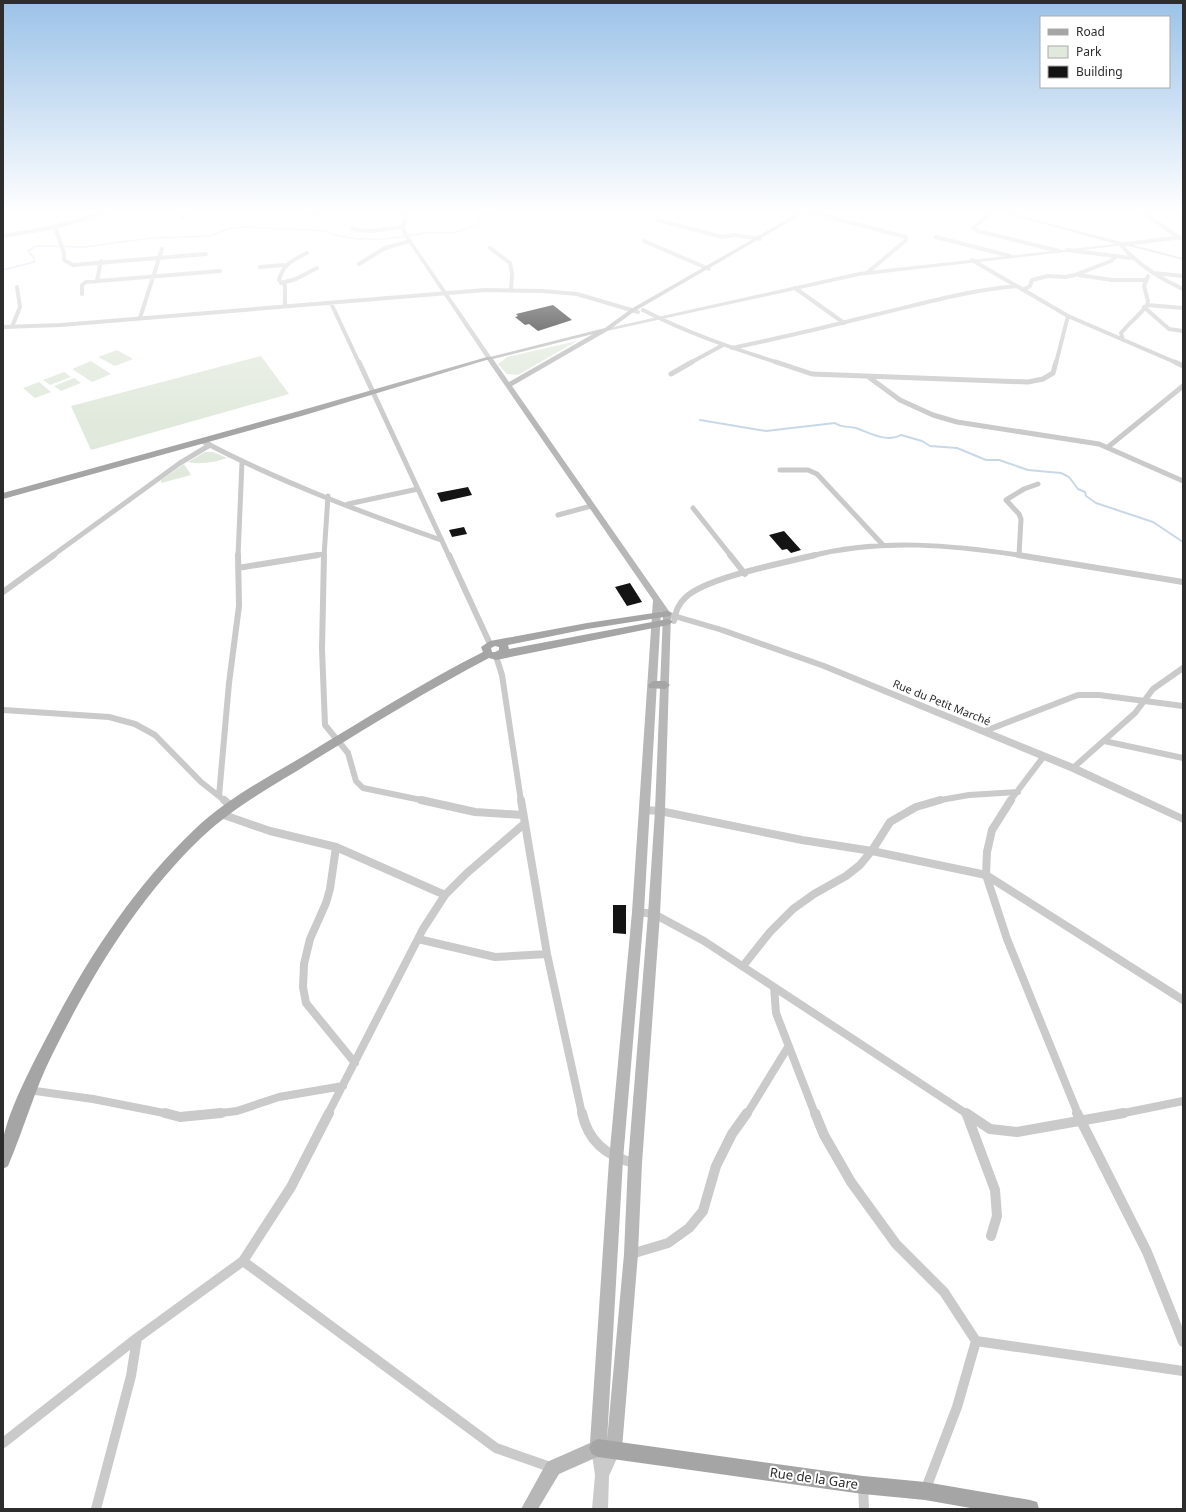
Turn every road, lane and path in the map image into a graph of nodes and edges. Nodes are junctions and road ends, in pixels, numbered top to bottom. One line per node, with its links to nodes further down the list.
1 (89, 283): 22 (street)
2 (152, 283): 30 (street)
3 (281, 283): 25 (street)
4 (437, 283): 21 (street)
5 (511, 283): 19 (street)
6 (685, 283): 27 (main road)
7 (685, 283): 27 (main road)
8 (821, 283): 16 (street)
9 (1000, 283): 17 (street)
10 (1011, 283): 14 (street)
11 (1031, 283): 20 (street)
12 (1146, 283): 24 (street)
13 (1170, 283): 18 (street)
14 (1017, 286): 17 (street); 20 (street)
15 (17, 287): 33 (street)
16 (795, 288): 29 (street); 31 (street)
17 (995, 288): 31 (street)
18 (1183, 289)
19 (511, 290): 21 (street); 27 (street)
20 (1023, 290): 28 (street)
21 (444, 293): 23 (street); 39 (street)
22 (82, 294)
23 (331, 303): 25 (street); 45 (street)
24 (1147, 304): 26 (street); 35 (street); 36 (street)
25 (285, 306): 30 (street)
26 (1183, 308)
27 (636, 311): 29 (street); 34 (main road)
28 (1068, 316): 36 (street); 42 (street)
29 (658, 317): 34 (street); 37 (street)
30 (140, 318): 33 (street)
31 (844, 323): 38 (street)
32 (3, 327): 33 (street)
33 (12, 327)
34 (607, 329): 39 (main road); 43 (main road)
35 (1183, 331)
36 (1123, 340): 40 (street)
37 (723, 345): 38 (street); 41 (street)
38 (732, 348): 42 (street)
39 (490, 358): 43 (main road); 45 (main road)
40 (1183, 366)
41 (671, 374)
42 (870, 378): 48 (street)
43 (508, 385): 59 (main road)
44 (1183, 386): 48 (street)
45 (373, 393): 46 (main road); 54 (street)
46 (202, 440): 47 (street); 53 (main road)
47 (210, 445): 49 (street); 69 (street)
48 (1108, 447): 51 (street)
49 (242, 462): 56 (street); 66 (street)
50 (780, 470): 63 (street)
51 (1183, 481)
52 (1038, 484): 65 (street)
53 (33, 489): 55 (main road); 57 (main road)
54 (418, 489): 58 (street); 62 (street)
55 (3, 496)
56 (328, 496): 58 (street); 64 (street)
57 (3, 500)
58 (348, 504): 62 (street)
59 (590, 506): 61 (street); 70 (main road)
60 (693, 508): 67 (street)
61 (558, 515)
62 (441, 540): 73 (street)
63 (883, 544): 65 (street); 67 (street)
64 (324, 554): 66 (street); 80 (street)
65 (1019, 555): 68 (street)
66 (238, 568): 86 (street)
67 (745, 574): 70 (street)
68 (1183, 582)
69 (3, 592)
70 (666, 618): 71 (main road); 72 (main road); 75 (main road); 79 (street, Rue du Petit Marché)
71 (587, 626): 72 (main road); 73 (main road)
72 (591, 637): 73 (main road)
73 (495, 650): 80 (main road); 91 (street)
74 (1183, 668): 76 (street)
75 (659, 685): 88 (main road); 89 (main road)
76 (1145, 700): 77 (street); 79 (street); 81 (street)
77 (1183, 706)
78 (3, 710): 86 (street)
79 (985, 731): 82 (street, Rue du Petit Marché)
80 (336, 741): 87 (main road); 91 (street)
81 (1104, 741): 83 (street); 84 (street)
82 (1044, 756): 84 (street, Rue du Petit Marché); 85 (street)
83 (1183, 758)
84 (1073, 768): 92 (street, Rue du Petit Marché)
85 (1018, 792): 94 (street); 95 (street)
86 (219, 796): 87 (street)
87 (231, 806): 90 (main road)
88 (645, 810): 89 (street); 97 (main road)
89 (660, 811): 94 (street); 98 (main road)
90 (222, 814): 93 (street); 107 (main road)
91 (524, 819): 96 (street); 100 (street)
92 (1183, 819)
93 (336, 847): 96 (street); 105 (street)
94 (872, 851): 95 (street); 101 (street)
95 (986, 875): 103 (street); 110 (street)
96 (445, 895): 99 (street)
97 (638, 912): 98 (street); 111 (main road)
98 (654, 914): 101 (street); 113 (main road)
99 (418, 939): 100 (street); 105 (street)
100 (547, 954): 111 (street)
101 (743, 966): 102 (street)
102 (774, 987): 104 (street); 109 (street)
103 (1183, 1000)
104 (788, 1046): 115 (street); 118 (street)
105 (355, 1063): 106 (street)
106 (343, 1086): 107 (street); 116 (street)
107 (28, 1090): 112 (main road)
108 (1183, 1101): 110 (street)
109 (967, 1116): 110 (street); 114 (street)
110 (1081, 1122): 119 (street)
111 (616, 1160): 113 (street); 122 (main road)
112 (3, 1161)
113 (635, 1163): 115 (main road)
114 (990, 1236)
115 (631, 1254): 122 (main road)
116 (243, 1261): 117 (street); 123 (street)
117 (137, 1338): 121 (street); 126 (street)
118 (976, 1341): 120 (street); 125 (street)
119 (1183, 1342)
120 (1183, 1371)
121 (3, 1443)
122 (606, 1449): 123 (main road); 124 (main road, Rue de la Gare); 128 (street)
123 (552, 1468): 127 (main road)
124 (863, 1485): 125 (main road, Rue de la Gare); 129 (street)
125 (925, 1491): 130 (main road, Rue de la Gare)
126 (96, 1509)
127 (529, 1509)
128 (600, 1509)
129 (864, 1509)
130 (1030, 1509)

